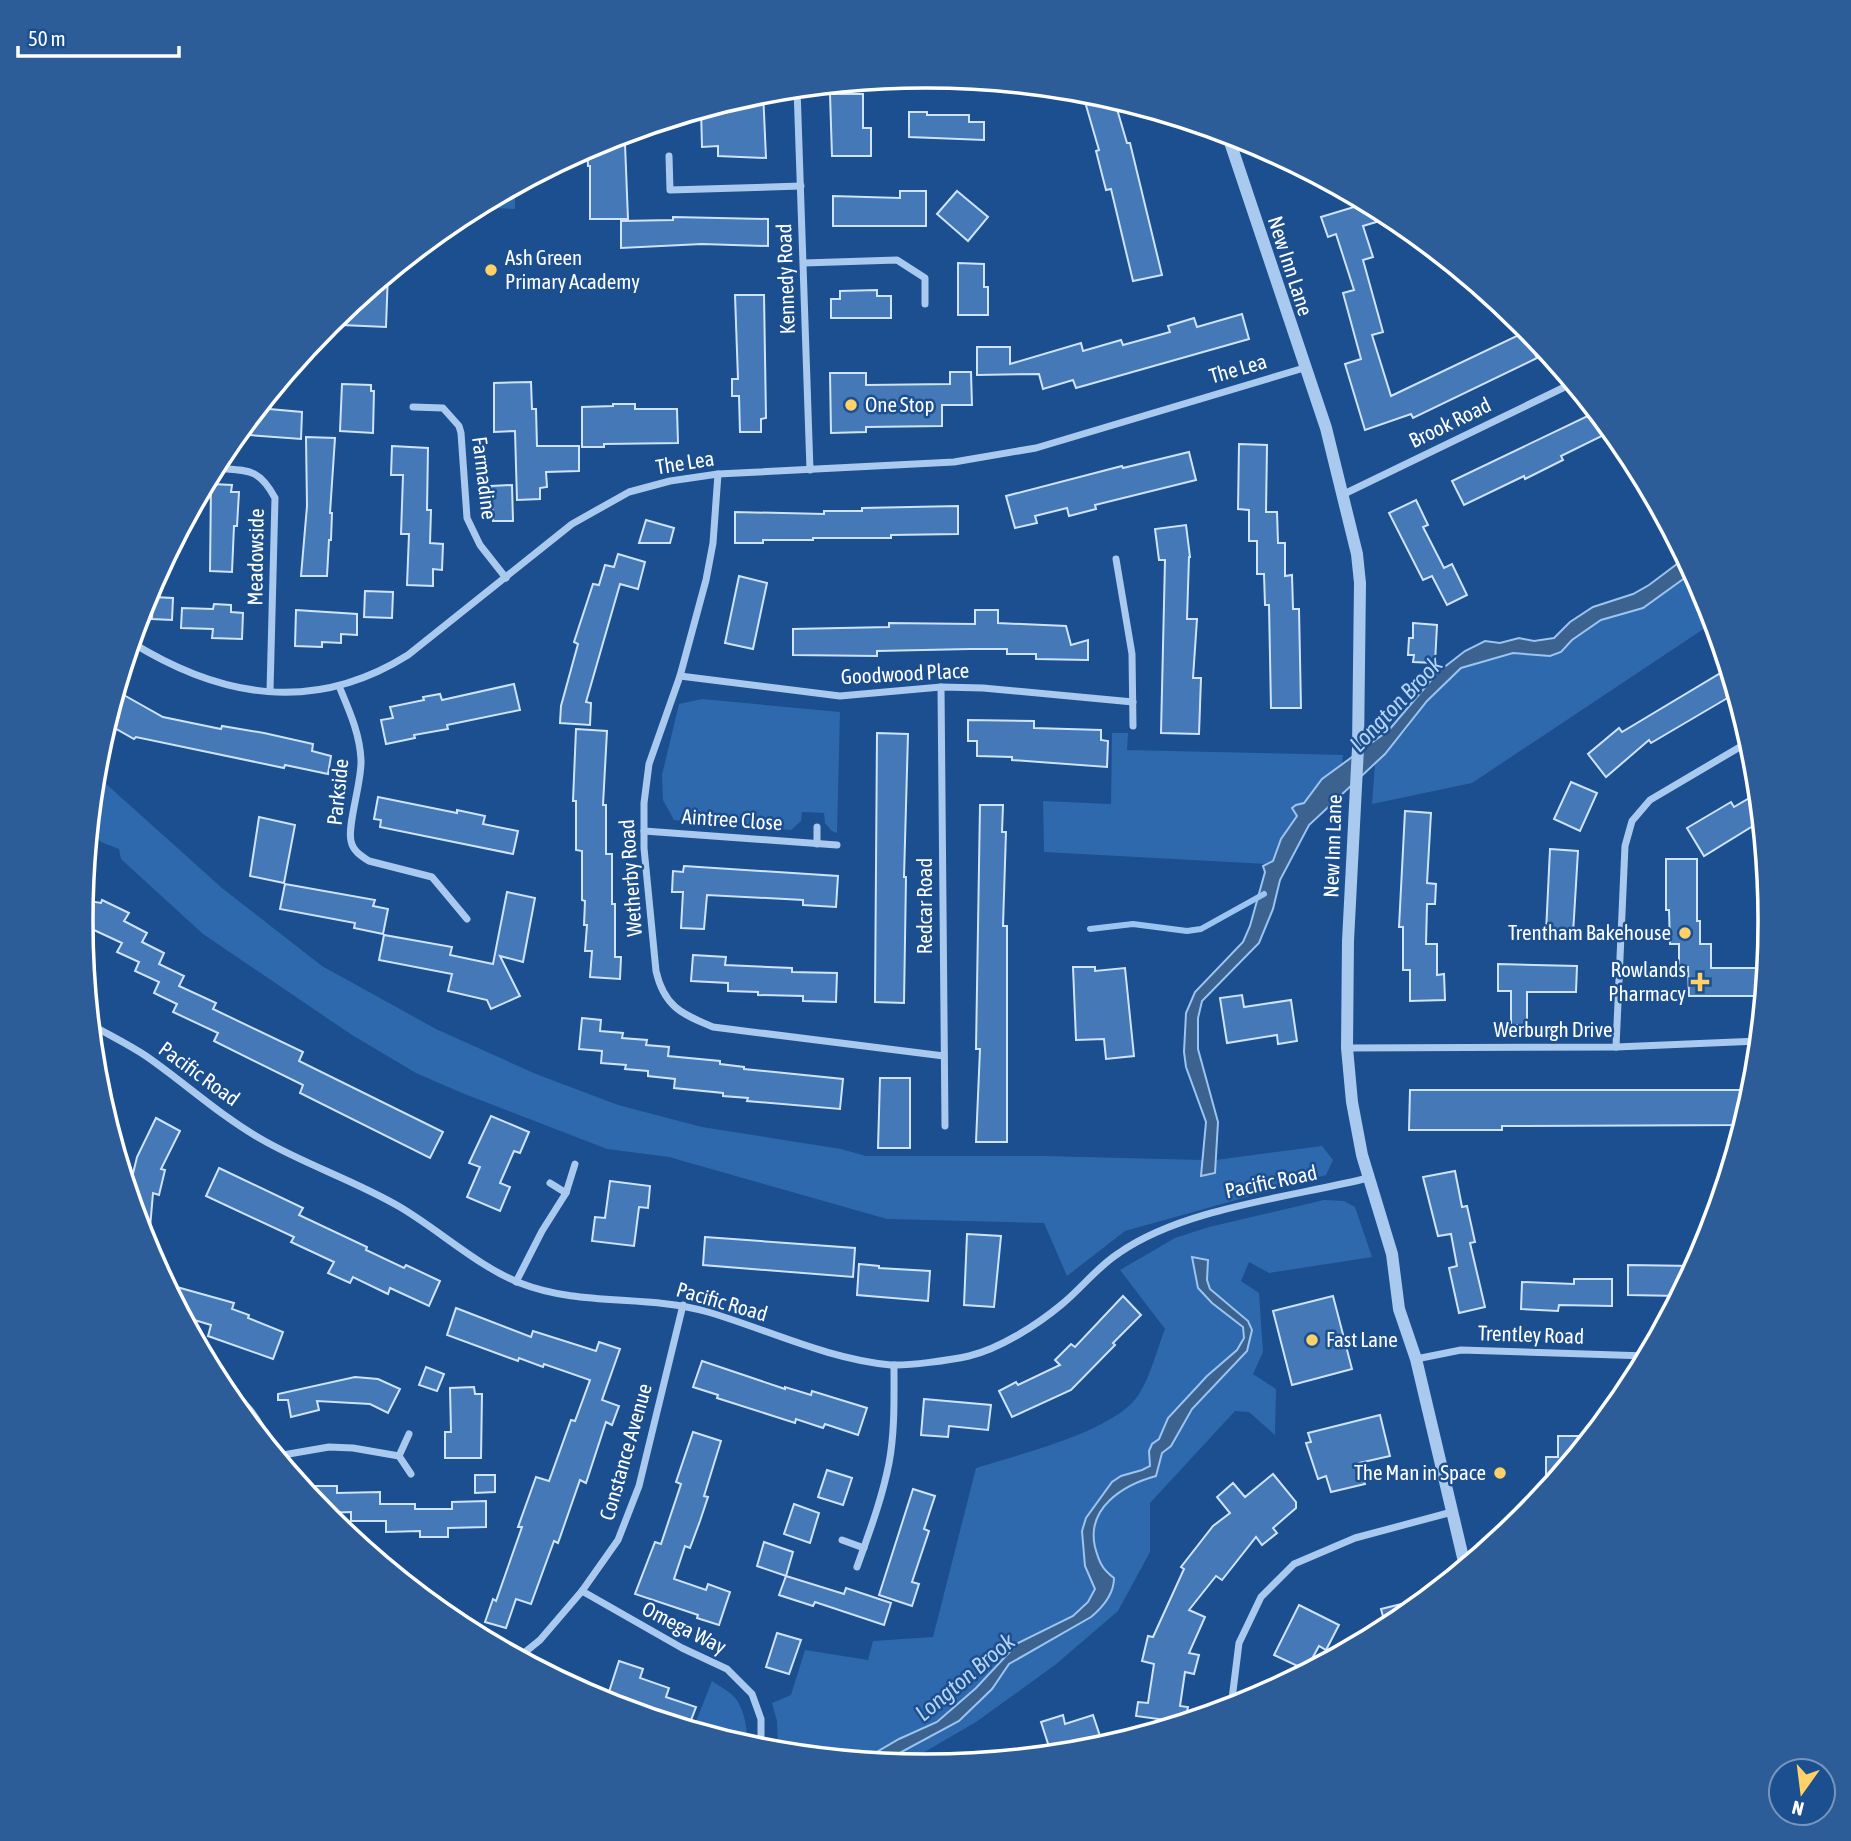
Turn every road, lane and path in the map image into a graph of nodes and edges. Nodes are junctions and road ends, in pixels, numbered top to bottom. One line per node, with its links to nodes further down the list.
1 (797, 98): 4 (street, Kennedy Road)
2 (1231, 146): 7 (street, New Inn Lane)
3 (669, 156): 4 (street)
4 (801, 186): 5 (street, Kennedy Road)
5 (804, 262): 6 (street); 11 (street, Kennedy Road)
6 (925, 304)
7 (1304, 368): 11 (street, The Lea); 13 (street, New Inn Lane)
8 (1565, 387): 13 (street, Brook Road)
9 (413, 407): 15 (street, Farmadine)
10 (226, 469): 20 (street, Meadowside)
11 (810, 470): 12 (street, The Lea)
12 (718, 474): 15 (street, The Lea); 17 (street, Wetherby Road)
13 (1343, 494): 32 (street, New Inn Lane)
14 (1116, 559): 21 (street)
15 (506, 578): 18 (street, The Lea)
16 (139, 647): 20 (street, The Lea)
17 (680, 676): 19 (street, Goodwood Place); 25 (street, Wetherby Road)
18 (339, 686): 20 (street, The Lea); 28 (street, Parkside)
19 (941, 687): 21 (street, Goodwood Place); 33 (street, Redcar Road)
20 (270, 691)
21 (1133, 702): 22 (street)
22 (1133, 726)
23 (1740, 747): 31 (street)
24 (817, 827): 26 (street)
25 (644, 831): 26 (street, Aintree Close); 33 (street, Wetherby Road)
26 (817, 844): 27 (street, Aintree Close)
27 (837, 845)
28 (467, 919)
29 (100, 1030): 39 (street, Pacific Road)
30 (1749, 1041): 31 (street, Werburgh Drive)
31 (1616, 1047): 32 (street, Werburgh Drive)
32 (1347, 1048): 36 (street, New Inn Lane)
33 (944, 1056): 34 (street, Redcar Road)
34 (945, 1126)
35 (575, 1164): 38 (street)
36 (1368, 1178): 42 (street, New Inn Lane); 43 (street, Pacific Road)
37 (550, 1183): 38 (street)
38 (566, 1193): 39 (street)
39 (516, 1282): 40 (street, Pacific Road)
40 (682, 1305): 43 (street, Pacific Road); 53 (street, Constance Avenue)
41 (1635, 1356): 42 (street, Trentley Road)
42 (1416, 1359): 48 (street, New Inn Lane)
43 (894, 1365): 50 (street)
44 (409, 1434): 46 (street)
45 (286, 1454): 46 (street)
46 (399, 1456): 47 (street)
47 (411, 1474)
48 (1452, 1512): 51 (street, New Inn Lane); 55 (street)
49 (842, 1541): 50 (street)
50 (864, 1548): 52 (street)
51 (1463, 1557)
52 (857, 1567)
53 (582, 1591): 54 (street, Constance Avenue); 56 (street, Omega Way)
54 (526, 1651)
55 (1233, 1694)
56 (761, 1737)

